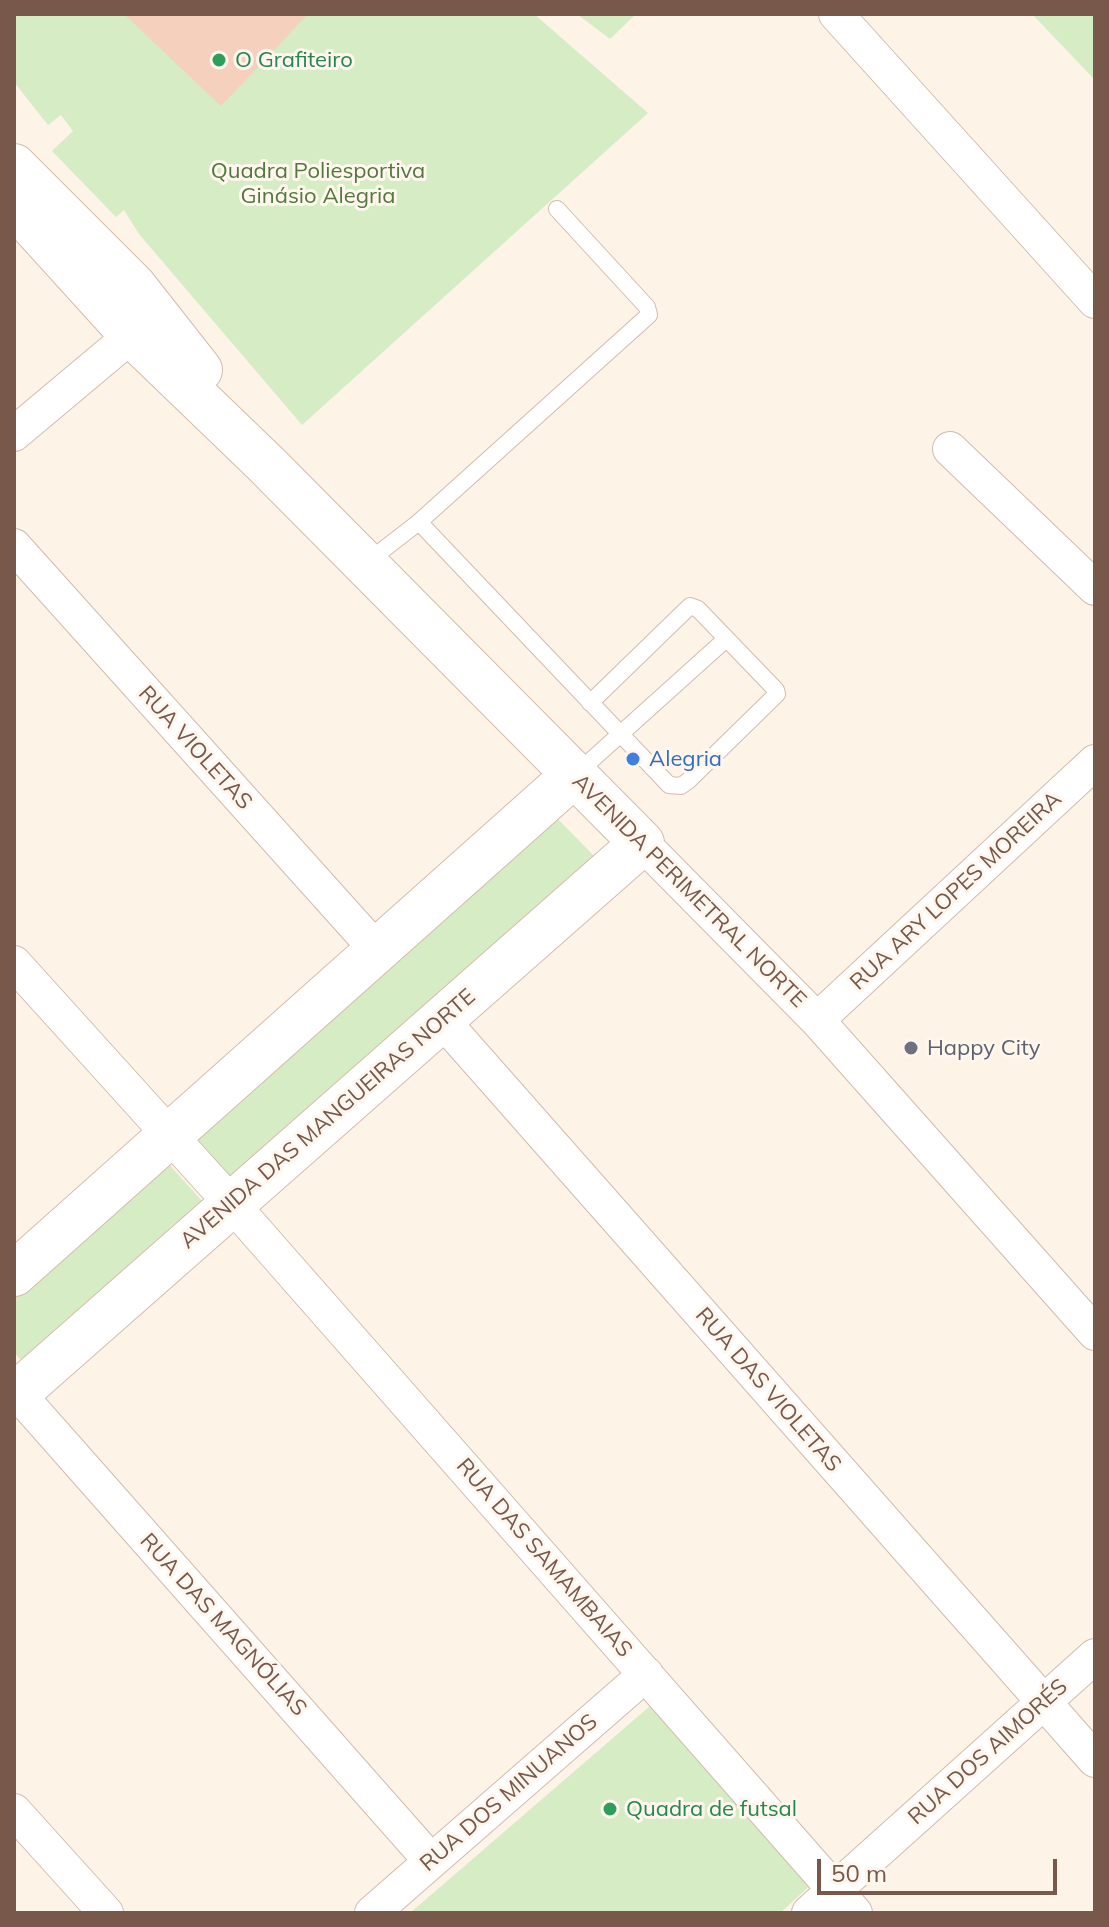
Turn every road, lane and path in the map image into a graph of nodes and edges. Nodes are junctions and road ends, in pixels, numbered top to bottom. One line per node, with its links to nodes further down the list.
1 (836, 14): 5 (street)
2 (14, 166): 9 (street, AVENIDA PERIMETRAL NORTE)
3 (14, 205): 6 (street, AVENIDA PERIMETRAL NORTE)
4 (557, 209): 10 (lane)
5 (1095, 301)
6 (132, 335): 7 (street); 9 (street, AVENIDA PERIMETRAL NORTE)
7 (14, 434)
8 (950, 449): 13 (street)
9 (266, 464): 12 (street, AVENIDA PERIMETRAL NORTE)
10 (419, 522): 12 (lane); 15 (lane)
11 (14, 546): 20 (street, RUA VIOLETAS)
12 (365, 564): 18 (street, AVENIDA PERIMETRAL NORTE)
13 (1095, 588)
14 (726, 639): 15 (lane); 16 (lane); 16 (lane)
15 (590, 703): 16 (lane)
16 (621, 735): 18 (lane)
17 (1095, 762): 23 (street, RUA ARY LOPES MOREIRA)
18 (575, 774): 19 (street, AVENIDA PERIMETRAL NORTE); 20 (street)
19 (642, 843): 22 (street, AVENIDA DAS MANGUEIRAS NORTE); 23 (street, AVENIDA PERIMETRAL NORTE)
20 (376, 949): 24 (street)
21 (14, 963): 24 (street, RUA DAS SAMAMBAIAS)
22 (442, 1020): 25 (street, AVENIDA DAS MANGUEIRAS NORTE); 31 (street, RUA DAS VIOLETAS)
23 (817, 1020): 27 (street, AVENIDA PERIMETRAL NORTE)
24 (170, 1134): 25 (street, RUA DAS SAMAMBAIAS); 26 (street)
25 (231, 1203): 28 (street, AVENIDA DAS MANGUEIRAS NORTE); 30 (street, RUA DAS SAMAMBAIAS)
26 (14, 1274)
27 (1095, 1333)
28 (15, 1393): 34 (street, RUA DAS MAGNÓLIAS)
29 (1095, 1656): 31 (street, RUA DOS AIMORÉS)
30 (646, 1674): 34 (street, RUA DOS MINUANOS); 35 (street, RUA DAS SAMAMBAIAS)
31 (1043, 1702): 32 (street, RUA DAS VIOLETAS); 35 (street, RUA DOS AIMORÉS)
32 (1095, 1760)
33 (14, 1811): 36 (street)
34 (431, 1861): 37 (street, RUA DOS MINUANOS)
35 (845, 1902): 38 (street, RUA DOS AIMORÉS)
36 (106, 1913)
37 (372, 1913)
38 (809, 1913)

